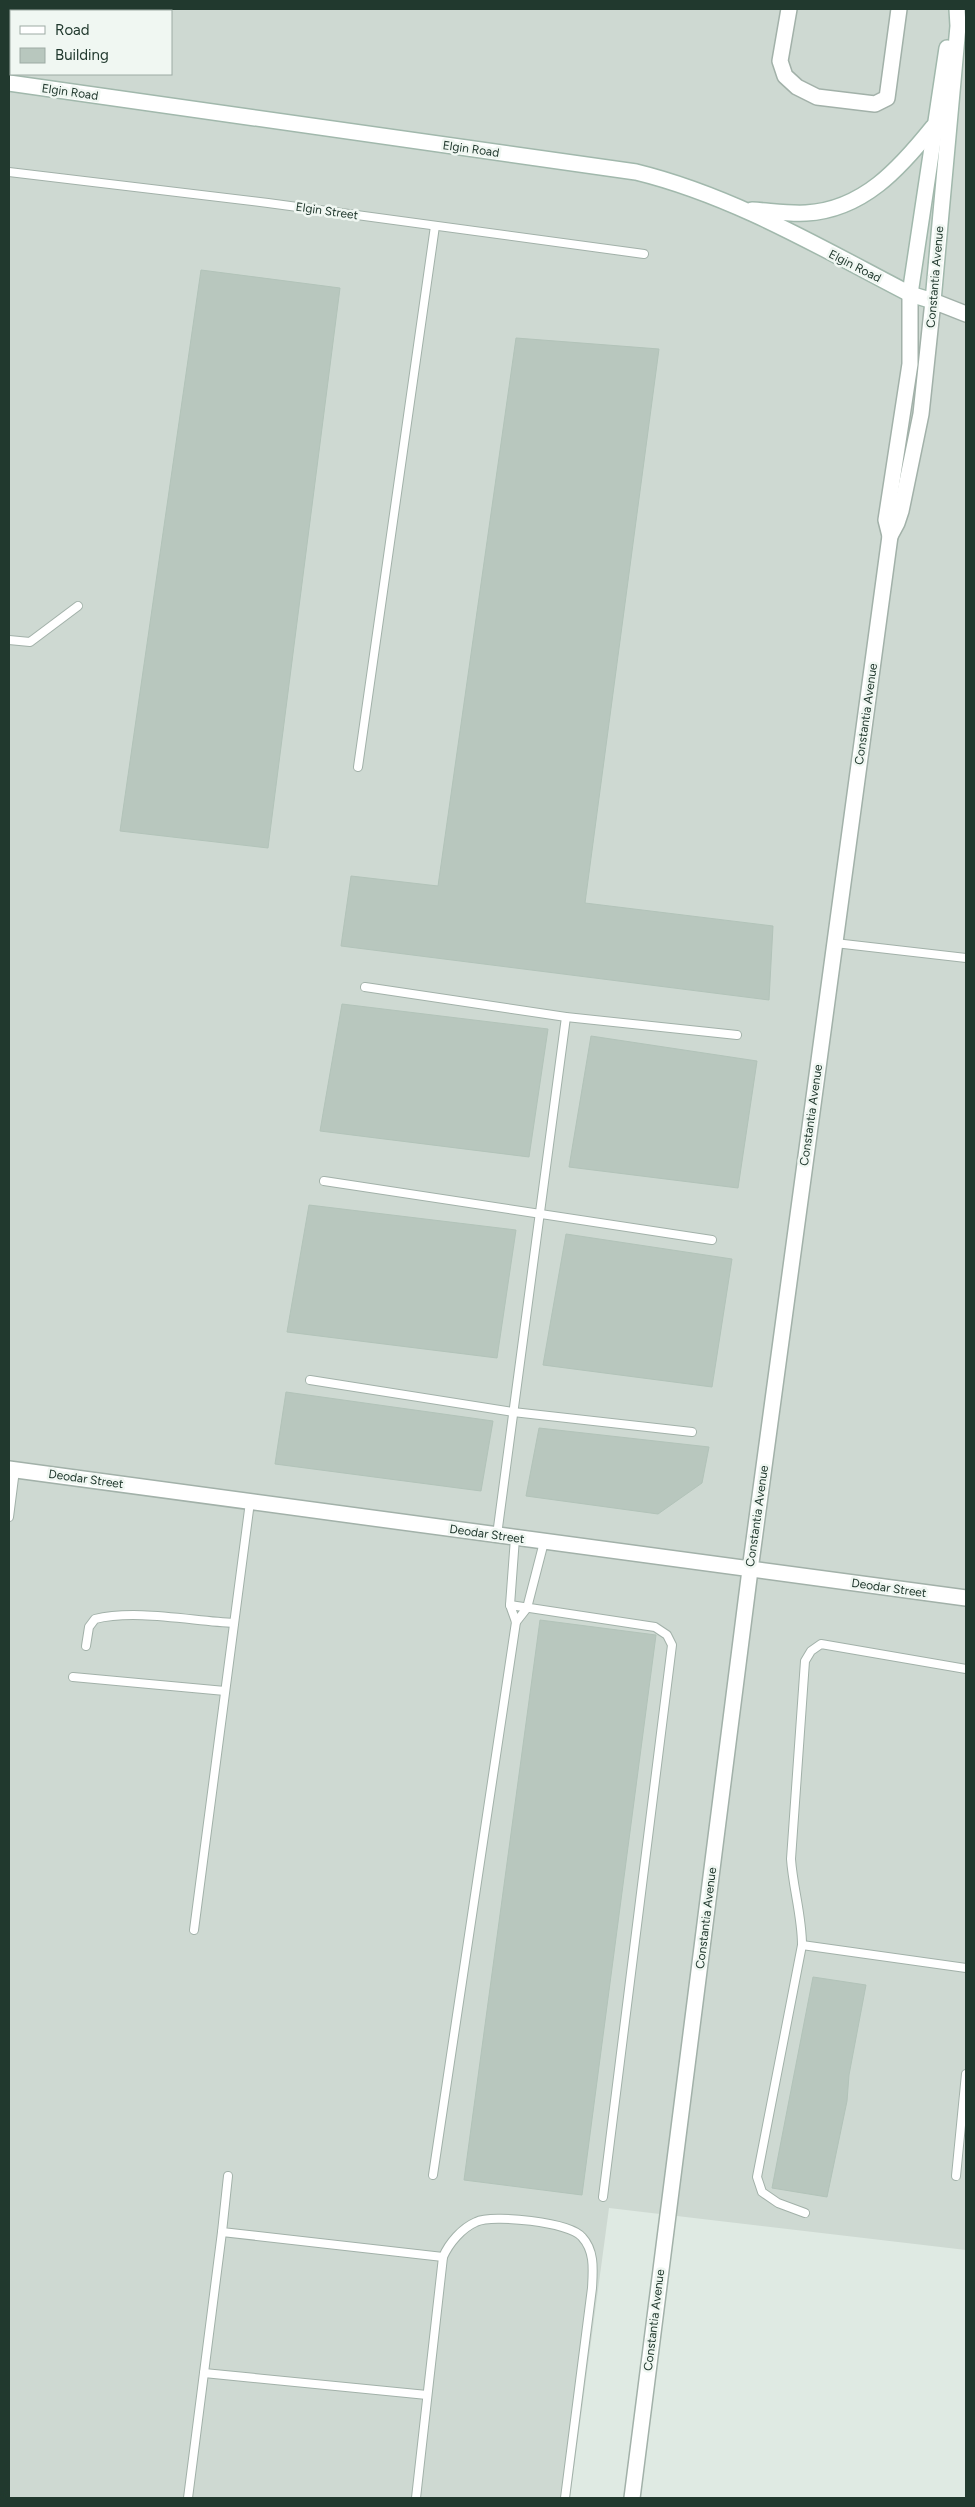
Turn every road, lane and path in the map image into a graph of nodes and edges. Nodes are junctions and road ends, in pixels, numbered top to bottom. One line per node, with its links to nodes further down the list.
1 (790, 9): 2 (street)
2 (899, 9)
3 (956, 11): 5 (street, Constantia Avenue); 11 (street, Constantia Avenue)
4 (9, 83): 7 (street, Elgin Road)
5 (934, 126): 7 (street); 10 (street, Constantia Avenue)
6 (9, 172): 8 (lane, Elgin Street)
7 (746, 210): 10 (street, Elgin Road)
8 (435, 226): 9 (lane, Elgin Street); 16 (lane)
9 (644, 254)
10 (910, 294): 11 (street, Elgin Road); 13 (street, Constantia Avenue)
11 (933, 302): 12 (street); 13 (street, Constantia Avenue)
12 (966, 314)
13 (890, 536): 17 (street, Constantia Avenue)
14 (78, 606): 15 (lane)
15 (9, 640)
16 (358, 767)
17 (835, 943): 18 (lane); 34 (street, Constantia Avenue)
18 (966, 958)
19 (364, 987): 20 (lane)
20 (566, 1017): 21 (lane); 23 (lane)
21 (737, 1036)
22 (324, 1181): 23 (lane)
23 (540, 1214): 24 (lane); 26 (lane)
24 (712, 1240)
25 (310, 1380): 26 (lane)
26 (513, 1412): 27 (lane); 31 (lane)
27 (692, 1432)
28 (12, 1469): 29 (street, Deodar Street); 30 (lane)
29 (250, 1502): 31 (street, Deodar Street); 39 (lane)
30 (9, 1517)
31 (497, 1535): 32 (street, Deodar Street)
32 (515, 1538): 33 (street, Deodar Street); 36 (lane)
33 (544, 1542): 34 (street, Deodar Street); 37 (lane)
34 (750, 1570): 35 (street, Deodar Street); 60 (street, Constantia Avenue)
35 (966, 1598)
36 (510, 1605): 37 (lane); 38 (lane)
37 (527, 1608): 38 (lane); 51 (lane)
38 (516, 1622): 48 (lane)
39 (234, 1623): 40 (lane); 43 (lane)
40 (86, 1646)
41 (966, 1669): 45 (lane)
42 (73, 1677): 43 (lane)
43 (225, 1692): 44 (lane)
44 (194, 1930)
45 (802, 1945): 46 (lane); 52 (lane)
46 (966, 1968)
47 (966, 2074): 50 (lane)
48 (433, 2175)
49 (228, 2176): 53 (lane)
50 (956, 2176)
51 (603, 2197)
52 (805, 2213)
53 (222, 2232): 54 (lane); 55 (lane)
54 (443, 2257): 56 (lane); 59 (lane)
55 (204, 2373): 56 (lane); 57 (lane)
56 (427, 2396): 58 (lane)
57 (188, 2498)
58 (416, 2498)
59 (565, 2498)
60 (632, 2498)

